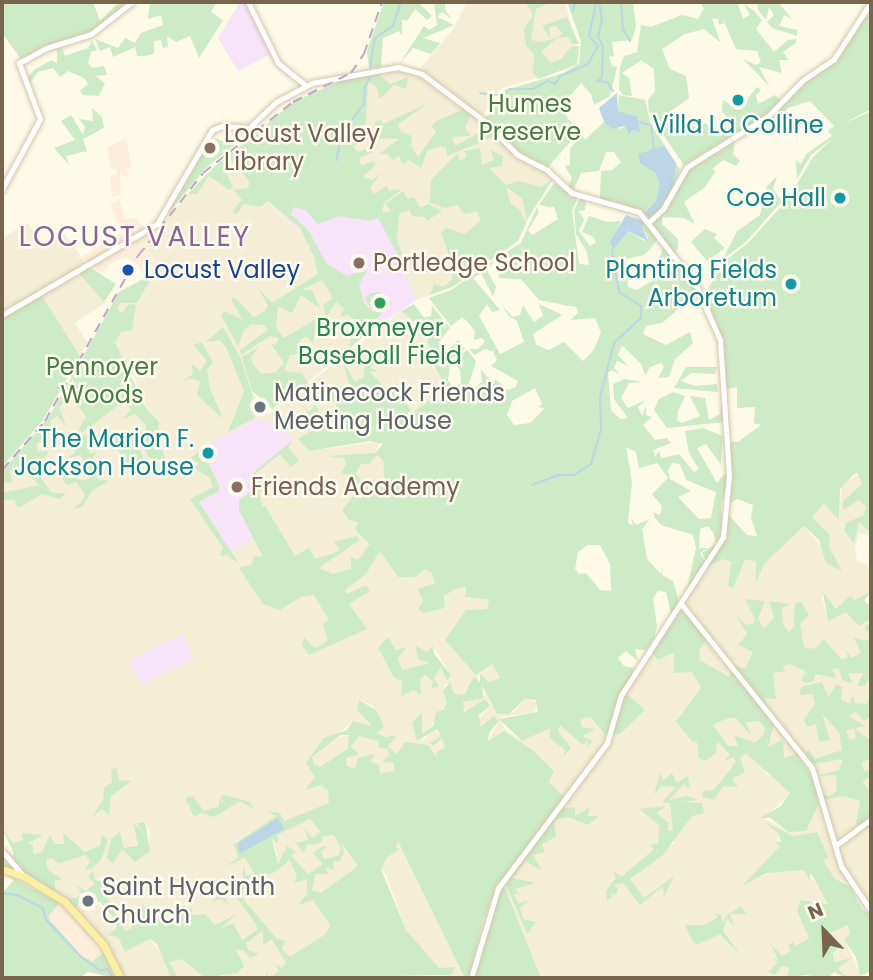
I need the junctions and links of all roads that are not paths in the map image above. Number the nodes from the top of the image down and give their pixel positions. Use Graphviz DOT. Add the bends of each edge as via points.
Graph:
graph roads {
  1 [pos="132,2"];
  2 [pos="248,2"];
  3 [pos="871,2"];
  4 [pos="866,13"];
  5 [pos="306,83"];
  6 [pos="2,189"];
  7 [pos="649,222"];
  8 [pos="2,315"];
  9 [pos="682,605"];
  10 [pos="871,819"];
  11 [pos="835,846"];
  12 [pos="2,853"];
  13 [pos="2,870"];
  14 [pos="13,874"];
  15 [pos="25,879"];
  16 [pos="871,911"];
  17 [pos="84,924"];
  18 [pos="99,939"];
  19 [pos="103,950"];
  20 [pos="118,978"];
  21 [pos="471,978"];
  1 -- 6 [label="main road" via="91,34 19,62 39,112 37,126 24,142"];
  2 -- 5 [label="main road" via="278,63"];
  3 -- 4 [label="main road"];
  4 -- 7 [label="main road" via="834,59 798,84 772,114 685,169 663,209"];
  5 -- 7 [label="main road" via="378,69 415,70 484,120 516,154 547,170 572,193 618,203"];
  5 -- 8 [label="main road" via="278,100 249,128 222,126 209,132 192,169 170,196 164,215"];
  7 -- 9 [label="main road" via="699,290 717,327 719,378 727,409 724,534"];
  9 -- 11 [label="main road" via="812,768"];
  9 -- 21 [label="main road" via="620,696 607,743 498,888"];
  10 -- 11 [label="main road"];
  11 -- 16 [label="main road" via="845,872"];
  12 -- 14 [label="main road"];
  12 -- 15 [label="main road"];
  13 -- 14 [label="main road"];
  14 -- 15 [label="main road"];
  15 -- 17 [label="main road"];
  15 -- 17 [label="main road" via="41,886"];
  17 -- 18 [label="main road"];
  17 -- 19 [label="main road"];
  18 -- 19 [label="main road"];
  18 -- 20 [label="main road"];
  19 -- 20 [label="main road"];
}
